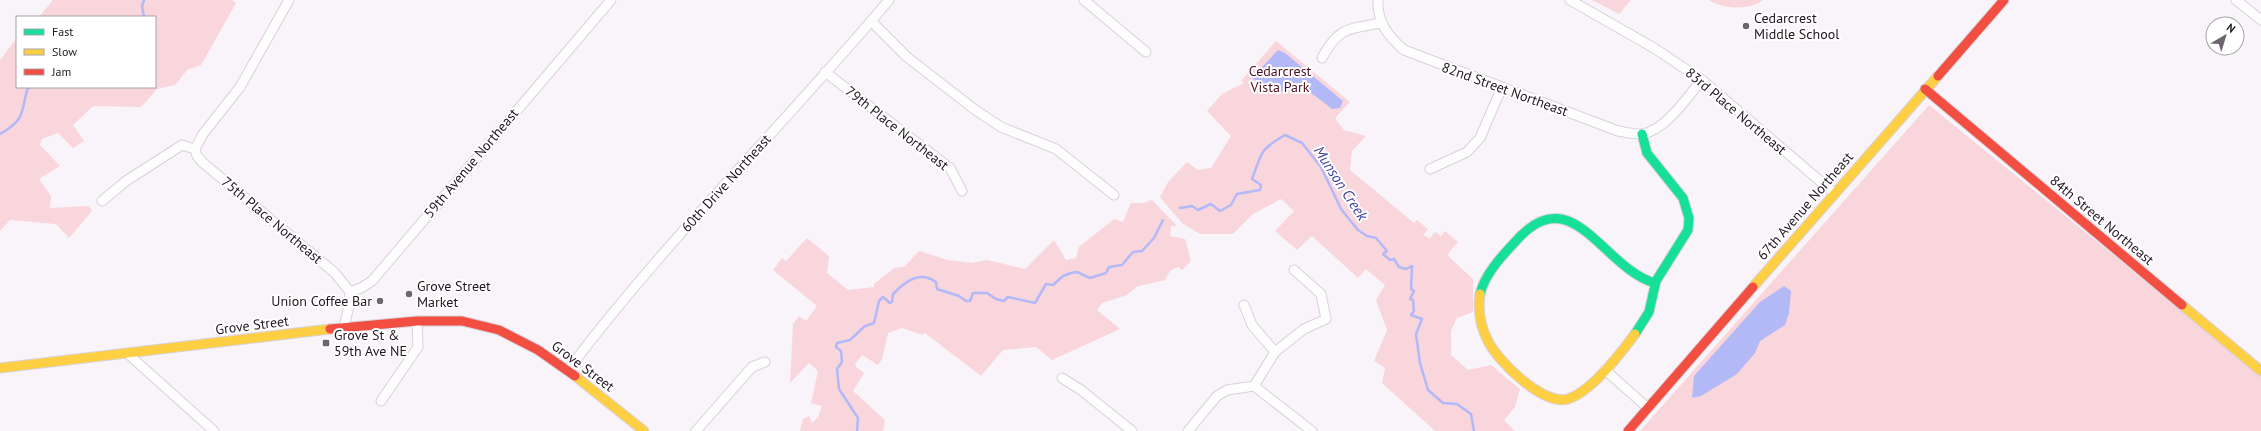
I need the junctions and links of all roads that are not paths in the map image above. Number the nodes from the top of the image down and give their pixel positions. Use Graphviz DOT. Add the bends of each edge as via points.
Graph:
graph roads {
  1 [pos="289,0"];
  2 [pos="611,0"];
  3 [pos="889,0"];
  4 [pos="1084,0"];
  5 [pos="1378,0"];
  6 [pos="1570,0"];
  7 [pos="2004,0"];
  8 [pos="2236,0"];
  9 [pos="2261,20"];
  10 [pos="871,21"];
  11 [pos="1381,23"];
  12 [pos="1146,52"];
  13 [pos="1322,58"];
  14 [pos="825,72"];
  15 [pos="1702,80"];
  16 [pos="1502,87"];
  17 [pos="1925,89"];
  18 [pos="1642,134"];
  19 [pos="195,149"];
  20 [pos="1430,169"];
  21 [pos="962,191"];
  22 [pos="1834,193"];
  23 [pos="1114,195"];
  24 [pos="102,201"];
  25 [pos="1294,270"];
  26 [pos="1655,283"];
  27 [pos="350,292"];
  28 [pos="1244,305"];
  29 [pos="417,321"];
  30 [pos="344,327"];
  31 [pos="1275,352"];
  32 [pos="128,354"];
  33 [pos="765,362"];
  34 [pos="0,368"];
  35 [pos="568,370"];
  36 [pos="1605,370"];
  37 [pos="2261,371"];
  38 [pos="1062,378"];
  39 [pos="1254,386"];
  40 [pos="381,401"];
  41 [pos="1648,408"];
  42 [pos="214,431"];
  43 [pos="644,431"];
  44 [pos="696,431"];
  45 [pos="1132,431"];
  46 [pos="1188,431"];
  47 [pos="1312,431"];
  48 [pos="1628,431"];
  1 -- 19 [label="street" via="240,87 203,134"];
  2 -- 27 [label="street, 59th Avenue Northeast" via="372,281"];
  3 -- 10 [label="street, 60th Drive Northeast"];
  4 -- 12 [label="street"];
  5 -- 11 [label="street"];
  6 -- 15 [label="street, 83rd Place Northeast" via="1654,48"];
  7 -- 17 [label="street, 67th Avenue Northeast"];
  8 -- 9 [label="street"];
  10 -- 14 [label="street, 60th Drive Northeast"];
  10 -- 23 [label="street" via="907,57 974,109 1001,127 1056,149"];
  11 -- 13 [label="street" via="1347,29 1331,41"];
  11 -- 16 [label="street, 82nd Street Northeast" via="1391,39 1404,50"];
  14 -- 21 [label="street, 79th Place Northeast" via="950,168"];
  14 -- 35 [label="street, 60th Drive Northeast" via="692,221"];
  15 -- 18 [label="street" via="1656,129"];
  15 -- 22 [label="street, 83rd Place Northeast"];
  16 -- 18 [label="street, 82nd Street Northeast" via="1618,131"];
  16 -- 20 [label="street" via="1480,138 1467,152"];
  17 -- 22 [label="street, 67th Avenue Northeast"];
  17 -- 37 [label="street, 84th Street Northeast"];
  18 -- 26 [label="street" via="1646,153 1682,197 1690,212 1688,230 1683,241"];
  19 -- 24 [label="street" via="182,145 126,181"];
  19 -- 27 [label="street, 75th Place Northeast" via="202,162 336,273"];
  22 -- 41 [label="street, 67th Avenue Northeast"];
  25 -- 31 [label="street" via="1321,294 1326,320 1304,329"];
  26 -- 36 [label="street" via="1647,316"];
  26 -- 36 [label="street" via="1634,274 1576,224 1558,217 1541,219 1528,229 1486,277 1481,286 1478,306 1487,340 1498,357 1541,394 1559,400 1569,399 1586,390"];
  27 -- 30 [label="street"];
  28 -- 31 [label="street" via="1252,325"];
  29 -- 30 [label="street, Grove Street"];
  29 -- 35 [label="street, Grove Street" via="462,321 499,330 538,350"];
  29 -- 40 [label="street" via="418,347"];
  30 -- 32 [label="street, Grove Street"];
  31 -- 39 [label="street"];
  32 -- 34 [label="street, Grove Street"];
  32 -- 42 [label="street"];
  33 -- 44 [label="street" via="752,367"];
  35 -- 43 [label="street, Grove Street"];
  36 -- 41 [label="street"];
  38 -- 45 [label="street"];
  39 -- 46 [label="street" via="1227,390 1217,396"];
  39 -- 47 [label="street"];
  41 -- 48 [label="street, 67th Avenue Northeast"];
}
